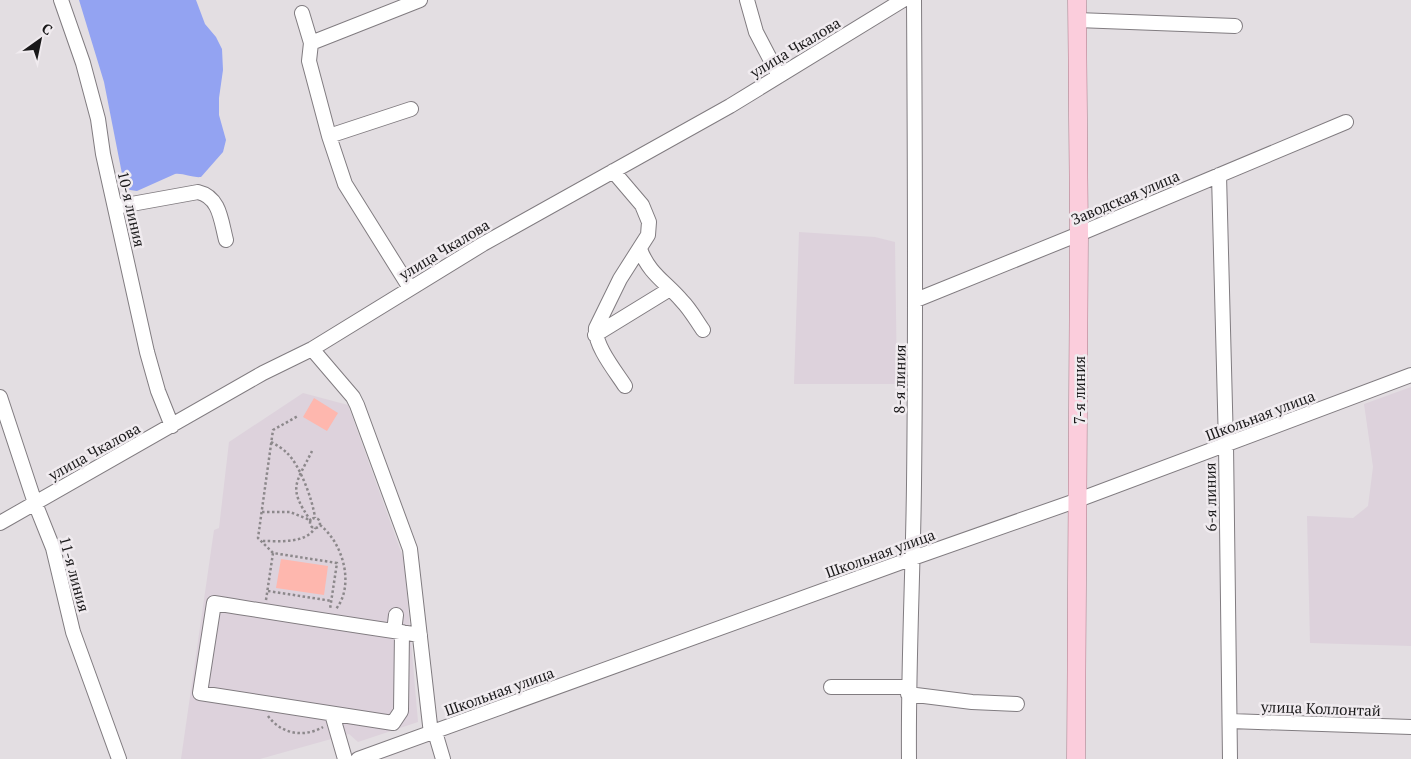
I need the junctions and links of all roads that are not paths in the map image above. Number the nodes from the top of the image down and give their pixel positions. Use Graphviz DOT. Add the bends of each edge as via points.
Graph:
graph roads {
  1 [pos="62,0"];
  2 [pos="420,0"];
  3 [pos="747,0"];
  4 [pos="903,0"];
  5 [pos="914,0"];
  6 [pos="1077,0"];
  7 [pos="302,13"];
  8 [pos="1077,20"];
  9 [pos="1235,26"];
  10 [pos="312,43"];
  11 [pos="779,76"];
  12 [pos="411,109"];
  13 [pos="1346,122"];
  14 [pos="329,136"];
  15 [pos="613,171"];
  16 [pos="1219,175"];
  17 [pos="116,207"];
  18 [pos="1079,234"];
  19 [pos="226,240"];
  20 [pos="640,249"];
  21 [pos="410,288"];
  22 [pos="670,289"];
  23 [pos="916,300"];
  24 [pos="703,330"];
  25 [pos="595,334"];
  26 [pos="312,349"];
  27 [pos="1411,375"];
  28 [pos="625,386"];
  29 [pos="0,397"];
  30 [pos="172,426"];
  31 [pos="1226,445"];
  32 [pos="1078,500"];
  33 [pos="35,503"];
  34 [pos="0,523"];
  35 [pos="913,558"];
  36 [pos="396,615"];
  37 [pos="398,632"];
  38 [pos="420,635"];
  39 [pos="831,687"];
  40 [pos="908,691"];
  41 [pos="1017,704"];
  42 [pos="332,716"];
  43 [pos="1230,721"];
  44 [pos="1411,727"];
  45 [pos="433,733"];
  46 [pos="119,759"];
  47 [pos="345,759"];
  48 [pos="358,759"];
  49 [pos="443,759"];
  50 [pos="908,759"];
  51 [pos="1076,759"];
  52 [pos="1230,759"];
  1 -- 17 [label="street, 10-я линия" via="86,72"];
  2 -- 10 [label="street"];
  3 -- 11 [label="street" via="756,32"];
  4 -- 11 [label="street, улица Чкалова"];
  5 -- 23 [label="street, 8-я линия"];
  6 -- 8 [label="main road, 7-я линия"];
  7 -- 10 [label="street"];
  8 -- 9 [label="street"];
  8 -- 18 [label="main road, 7-я линия"];
  10 -- 14 [label="street" via="309,61"];
  11 -- 15 [label="street, улица Чкалова"];
  12 -- 14 [label="street"];
  13 -- 16 [label="street, Заводская улица"];
  14 -- 21 [label="street" via="345,184"];
  15 -- 20 [label="street" via="642,205 649,222 648,235"];
  15 -- 21 [label="street, улица Чкалова"];
  16 -- 18 [label="street, Заводская улица"];
  16 -- 31 [label="street, 6-я линия"];
  17 -- 19 [label="street" via="198,192 208,194 216,204"];
  17 -- 30 [label="street, 10-я линия" via="147,352"];
  18 -- 23 [label="street, Заводская улица"];
  18 -- 32 [label="main road, 7-я линия"];
  20 -- 22 [label="street" via="644,261"];
  20 -- 25 [label="street" via="620,280"];
  21 -- 26 [label="street, улица Чкалова"];
  22 -- 24 [label="street"];
  22 -- 25 [label="street"];
  23 -- 35 [label="street, 8-я линия"];
  25 -- 28 [label="street"];
  26 -- 30 [label="street, улица Чкалова" via="263,373"];
  26 -- 38 [label="street" via="358,405 410,549"];
  27 -- 31 [label="street, Школьная улица"];
  29 -- 33 [label="street, 11-я линия"];
  30 -- 33 [label="street, улица Чкалова"];
  31 -- 32 [label="street, Школьная улица"];
  31 -- 43 [label="street, 6-я линия"];
  32 -- 35 [label="street, Школьная улица"];
  32 -- 51 [label="main road, 7-я линия"];
  33 -- 34 [label="street, улица Чкалова"];
  33 -- 46 [label="street, 11-я линия" via="53,548 73,632"];
  35 -- 40 [label="street, 8-я линия"];
  35 -- 45 [label="street, Школьная улица"];
  36 -- 37 [label="street"];
  37 -- 38 [label="street"];
  37 -- 42 [label="street" via="401,711 393,723"];
  37 -- 42 [label="street" via="214,603 200,693"];
  38 -- 45 [label="street"];
  39 -- 40 [label="street"];
  40 -- 41 [label="street" via="972,702"];
  40 -- 50 [label="street, 8-я линия"];
  42 -- 47 [label="street"];
  43 -- 44 [label="street, улица Коллонтай"];
  43 -- 52 [label="street, 6-я линия"];
  45 -- 48 [label="street, Школьная улица"];
  45 -- 49 [label="street"];
}
